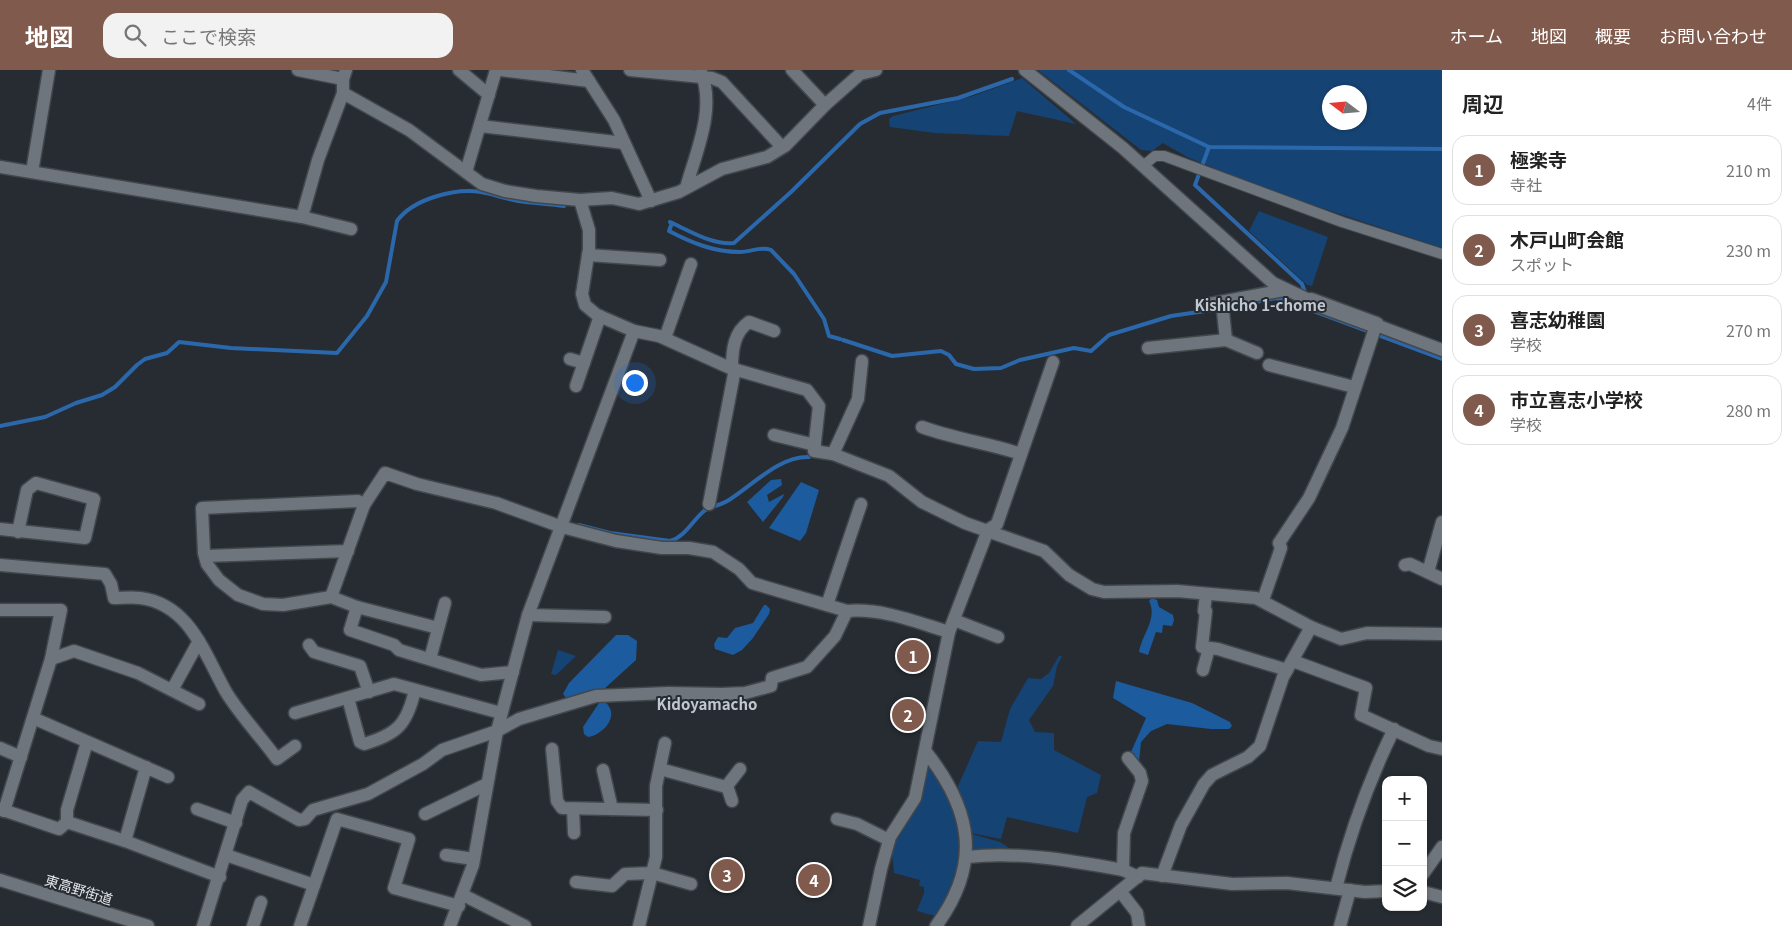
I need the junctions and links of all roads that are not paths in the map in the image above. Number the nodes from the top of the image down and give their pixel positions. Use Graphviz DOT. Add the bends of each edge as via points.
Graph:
graph roads {
  1 [pos="49,70"];
  2 [pos="298,70"];
  3 [pos="459,70"];
  4 [pos="496,70"];
  5 [pos="501,70"];
  6 [pos="630,70"];
  7 [pos="792,70"];
  8 [pos="1025,70"];
  9 [pos="871,71"];
  10 [pos="344,74"];
  11 [pos="702,74"];
  12 [pos="585,75"];
  13 [pos="343,93"];
  14 [pos="489,95"];
  15 [pos="825,105"];
  16 [pos="480,126"];
  17 [pos="624,143"];
  18 [pos="782,148"];
  19 [pos="0,166"];
  20 [pos="1143,166"];
  21 [pos="32,172"];
  22 [pos="466,172"];
  23 [pos="686,188"];
  24 [pos="580,200"];
  25 [pos="650,201"];
  26 [pos="302,217"];
  27 [pos="351,229"];
  28 [pos="1442,254"];
  29 [pos="588,256"];
  30 [pos="660,260"];
  31 [pos="692,264"];
  32 [pos="1284,290"];
  33 [pos="1311,301"];
  34 [pos="1222,302"];
  35 [pos="1204,305"];
  36 [pos="600,316"];
  37 [pos="1376,325"];
  38 [pos="634,331"];
  39 [pos="774,331"];
  40 [pos="664,338"];
  41 [pos="1226,340"];
  42 [pos="1148,348"];
  43 [pos="1442,350"];
  44 [pos="1257,353"];
  45 [pos="570,359"];
  46 [pos="862,361"];
  47 [pos="1053,362"];
  48 [pos="584,363"];
  49 [pos="1269,365"];
  50 [pos="734,368"];
  51 [pos="576,386"];
  52 [pos="1354,387"];
  53 [pos="922,427"];
  54 [pos="774,435"];
  55 [pos="815,445"];
  56 [pos="833,454"];
  57 [pos="1021,454"];
  58 [pos="708,504"];
  59 [pos="861,504"];
  60 [pos="364,505"];
  61 [pos="1442,522"];
  62 [pos="562,527"];
  63 [pos="0,528"];
  64 [pos="988,530"];
  65 [pos="18,532"];
  66 [pos="348,551"];
  67 [pos="204,556"];
  68 [pos="0,564"];
  69 [pos="1405,565"];
  70 [pos="1428,572"];
  71 [pos="1442,579"];
  72 [pos="1206,595"];
  73 [pos="331,597"];
  74 [pos="1263,600"];
  75 [pos="445,603"];
  76 [pos="827,605"];
  77 [pos="357,607"];
  78 [pos="0,610"];
  79 [pos="847,611"];
  80 [pos="528,616"];
  81 [pos="605,617"];
  82 [pos="951,626"];
  83 [pos="1311,627"];
  84 [pos="438,628"];
  85 [pos="1442,634"];
  86 [pos="998,637"];
  87 [pos="199,642"];
  88 [pos="309,645"];
  89 [pos="1209,648"];
  90 [pos="51,659"];
  91 [pos="430,659"];
  92 [pos="1290,666"];
  93 [pos="1203,670"];
  94 [pos="513,672"];
  95 [pos="172,690"];
  96 [pos="415,690"];
  97 [pos="369,692"];
  98 [pos="348,698"];
  99 [pos="199,704"];
  100 [pos="295,713"];
  101 [pos="501,713"];
  102 [pos="33,718"];
  103 [pos="1394,729"];
  104 [pos="496,731"];
  105 [pos="87,742"];
  106 [pos="666,743"];
  107 [pos="295,746"];
  108 [pos="0,748"];
  109 [pos="552,749"];
  110 [pos="1442,749"];
  111 [pos="926,752"];
  112 [pos="21,757"];
  113 [pos="1128,758"];
  114 [pos="146,767"];
  115 [pos="660,768"];
  116 [pos="740,768"];
  117 [pos="603,770"];
  118 [pos="168,777"];
  119 [pos="487,784"];
  120 [pos="726,787"];
  121 [pos="732,801"];
  122 [pos="573,809"];
  123 [pos="612,809"];
  124 [pos="2,810"];
  125 [pos="197,810"];
  126 [pos="657,810"];
  127 [pos="425,814"];
  128 [pos="837,819"];
  129 [pos="68,822"];
  130 [pos="236,823"];
  131 [pos="574,834"];
  132 [pos="889,840"];
  133 [pos="125,841"];
  134 [pos="1442,848"];
  135 [pos="446,854"];
  136 [pos="226,855"];
  137 [pos="967,858"];
  138 [pos="474,860"];
  139 [pos="1427,869"];
  140 [pos="1123,870"];
  141 [pos="652,873"];
  142 [pos="1162,876"];
  143 [pos="220,877"];
  144 [pos="1138,877"];
  145 [pos="0,880"];
  146 [pos="576,882"];
  147 [pos="692,884"];
  148 [pos="314,885"];
  149 [pos="1336,888"];
  150 [pos="1350,890"];
  151 [pos="1120,891"];
  152 [pos="1382,891"];
  153 [pos="1427,893"];
  154 [pos="1442,897"];
  155 [pos="461,900"];
  156 [pos="261,902"];
  157 [pos="112,921"];
  158 [pos="148,926"];
  159 [pos="203,926"];
  160 [pos="253,926"];
  161 [pos="300,926"];
  162 [pos="450,926"];
  163 [pos="525,926"];
  164 [pos="639,926"];
  165 [pos="869,926"];
  166 [pos="936,926"];
  167 [pos="1077,926"];
  168 [pos="1139,926"];
  169 [pos="1340,926"];
  1 -- 21 [label="street"];
  2 -- 10 [label="street"];
  3 -- 14 [label="street"];
  4 -- 14 [label="street"];
  5 -- 12 [label="street"];
  6 -- 11 [label="street"];
  7 -- 15 [label="street"];
  8 -- 20 [label="street"];
  9 -- 15 [label="street" via="860,74"];
  10 -- 13 [label="street"];
  11 -- 18 [label="street" via="722,82"];
  11 -- 23 [label="street" via="707,86 704,124"];
  12 -- 17 [label="street" via="614,120"];
  13 -- 22 [label="street" via="409,130"];
  13 -- 26 [label="street" via="318,160"];
  14 -- 16 [label="street"];
  15 -- 18 [label="street"];
  16 -- 17 [label="street"];
  16 -- 22 [label="street"];
  17 -- 25 [label="street"];
  18 -- 23 [label="street" via="767,157 722,169"];
  19 -- 21 [label="street"];
  20 -- 28 [label="street" via="1155,156 1164,156 1342,222"];
  20 -- 32 [label="street"];
  21 -- 26 [label="street"];
  22 -- 24 [label="street" via="482,184 504,191"];
  23 -- 25 [label="street"];
  24 -- 25 [label="street" via="612,198 639,204"];
  24 -- 29 [label="street" via="589,230"];
  26 -- 27 [label="street"];
  29 -- 30 [label="street"];
  29 -- 36 [label="street" via="582,294 585,305"];
  31 -- 40 [label="street"];
  32 -- 33 [label="street"];
  32 -- 34 [label="street"];
  33 -- 37 [label="street"];
  34 -- 35 [label="street"];
  34 -- 41 [label="street"];
  36 -- 38 [label="street"];
  36 -- 48 [label="street"];
  37 -- 43 [label="street"];
  37 -- 52 [label="street"];
  38 -- 40 [label="street"];
  38 -- 62 [label="street"];
  39 -- 50 [label="street" via="748,322 739,328 732,351"];
  40 -- 50 [label="street"];
  41 -- 42 [label="street"];
  41 -- 44 [label="street"];
  45 -- 48 [label="street"];
  46 -- 56 [label="street" via="864,400"];
  47 -- 57 [label="street"];
  48 -- 51 [label="street"];
  49 -- 52 [label="street"];
  50 -- 55 [label="street" via="807,390 819,406"];
  50 -- 58 [label="street"];
  52 -- 74 [label="street" via="1342,428 1309,498 1279,543 1281,548"];
  53 -- 57 [label="street" via="949,437 968,438"];
  54 -- 55 [label="street"];
  55 -- 56 [label="street" via="814,451"];
  56 -- 64 [label="street" via="889,476 922,502 965,523"];
  57 -- 64 [label="street" via="997,524"];
  59 -- 76 [label="street"];
  60 -- 62 [label="street" via="385,473 417,484 496,502"];
  60 -- 66 [label="street"];
  60 -- 67 [label="street" via="358,501 202,508"];
  61 -- 70 [label="street"];
  62 -- 76 [label="street" via="662,548 713,552 752,582"];
  62 -- 80 [label="street"];
  63 -- 65 [label="street"];
  64 -- 72 [label="street" via="1044,551 1068,575 1092,589"];
  64 -- 82 [label="street"];
  65 -- 65 [label="street" via="85,538 94,499 36,483 27,490"];
  66 -- 67 [label="street"];
  66 -- 73 [label="street"];
  67 -- 73 [label="street" via="219,580 238,595 263,604 283,605"];
  68 -- 87 [label="street" via="105,574 114,598 141,598 170,608 186,621"];
  69 -- 70 [label="street"];
  70 -- 71 [label="street"];
  72 -- 74 [label="street"];
  72 -- 89 [label="street" via="1202,646"];
  73 -- 77 [label="street"];
  74 -- 83 [label="street"];
  75 -- 84 [label="street"];
  76 -- 79 [label="street"];
  77 -- 84 [label="street"];
  77 -- 91 [label="street" via="350,630"];
  78 -- 90 [label="street" via="61,610"];
  79 -- 82 [label="street" via="860,610"];
  79 -- 104 [label="street" via="835,636 807,667 772,678 771,686 745,693 596,696 519,719"];
  80 -- 81 [label="street"];
  80 -- 94 [label="street"];
  82 -- 86 [label="street"];
  82 -- 111 [label="street"];
  83 -- 85 [label="street" via="1341,639 1367,633"];
  83 -- 92 [label="street"];
  84 -- 91 [label="street"];
  87 -- 95 [label="street"];
  87 -- 107 [label="street" via="227,692 276,759"];
  88 -- 97 [label="street" via="314,652 360,666"];
  89 -- 92 [label="street"];
  89 -- 93 [label="street"];
  90 -- 95 [label="street" via="74,651 138,673"];
  90 -- 102 [label="street"];
  91 -- 94 [label="street" via="481,675"];
  92 -- 103 [label="street" via="1366,688 1360,715"];
  92 -- 142 [label="street" via="1283,677 1260,746 1248,757 1212,775 1204,784 1181,825"];
  94 -- 101 [label="street"];
  95 -- 99 [label="street"];
  96 -- 97 [label="street" via="394,684"];
  96 -- 98 [label="street" via="409,715 400,726 384,738 364,744 360,742"];
  96 -- 101 [label="street"];
  97 -- 98 [label="street"];
  98 -- 100 [label="street"];
  101 -- 104 [label="street"];
  102 -- 105 [label="street"];
  102 -- 112 [label="street"];
  103 -- 110 [label="street"];
  103 -- 149 [label="street" via="1360,807"];
  104 -- 119 [label="street"];
  104 -- 130 [label="street" via="442,750 368,794 313,810 305,819 299,820 249,792 242,800"];
  105 -- 114 [label="street"];
  105 -- 129 [label="street" via="67,810"];
  106 -- 115 [label="street"];
  108 -- 112 [label="street"];
  109 -- 122 [label="street" via="557,801 562,808"];
  111 -- 132 [label="street" via="915,798"];
  111 -- 137 [label="street" via="952,787 966,835"];
  112 -- 124 [label="street"];
  113 -- 140 [label="street" via="1142,781 1124,833"];
  114 -- 118 [label="street"];
  114 -- 133 [label="street"];
  115 -- 120 [label="street"];
  115 -- 126 [label="street" via="656,786"];
  116 -- 120 [label="street"];
  117 -- 123 [label="street"];
  119 -- 127 [label="street"];
  119 -- 138 [label="street"];
  120 -- 121 [label="street"];
  122 -- 123 [label="street"];
  122 -- 131 [label="street"];
  123 -- 126 [label="street"];
  124 -- 129 [label="street" via="58,829"];
  125 -- 130 [label="street"];
  126 -- 141 [label="street" via="656,857"];
  128 -- 132 [label="street" via="857,824"];
  129 -- 133 [label="street"];
  130 -- 136 [label="street"];
  132 -- 165 [label="street"];
  133 -- 143 [label="street"];
  134 -- 139 [label="street"];
  135 -- 138 [label="street"];
  136 -- 143 [label="street"];
  136 -- 148 [label="street"];
  137 -- 140 [label="street" via="1025,856"];
  137 -- 166 [label="street" via="949,909"];
  138 -- 155 [label="street"];
  140 -- 144 [label="street"];
  141 -- 146 [label="street" via="625,874 612,886"];
  141 -- 147 [label="street"];
  141 -- 164 [label="street"];
  142 -- 144 [label="street" via="1142,874"];
  142 -- 149 [label="street" via="1232,884 1287,883"];
  143 -- 159 [label="street"];
  144 -- 151 [label="street"];
  145 -- 157 [label="street, 東高野街道"];
  148 -- 155 [label="street" via="337,819 409,839 394,888"];
  148 -- 161 [label="street"];
  149 -- 150 [label="street"];
  150 -- 152 [label="street"];
  150 -- 169 [label="street"];
  151 -- 167 [label="street"];
  151 -- 168 [label="street" via="1136,913"];
  153 -- 154 [label="street"];
  155 -- 162 [label="street"];
  155 -- 163 [label="street"];
  156 -- 160 [label="street"];
  157 -- 158 [label="street, 東高野街道"];
}
